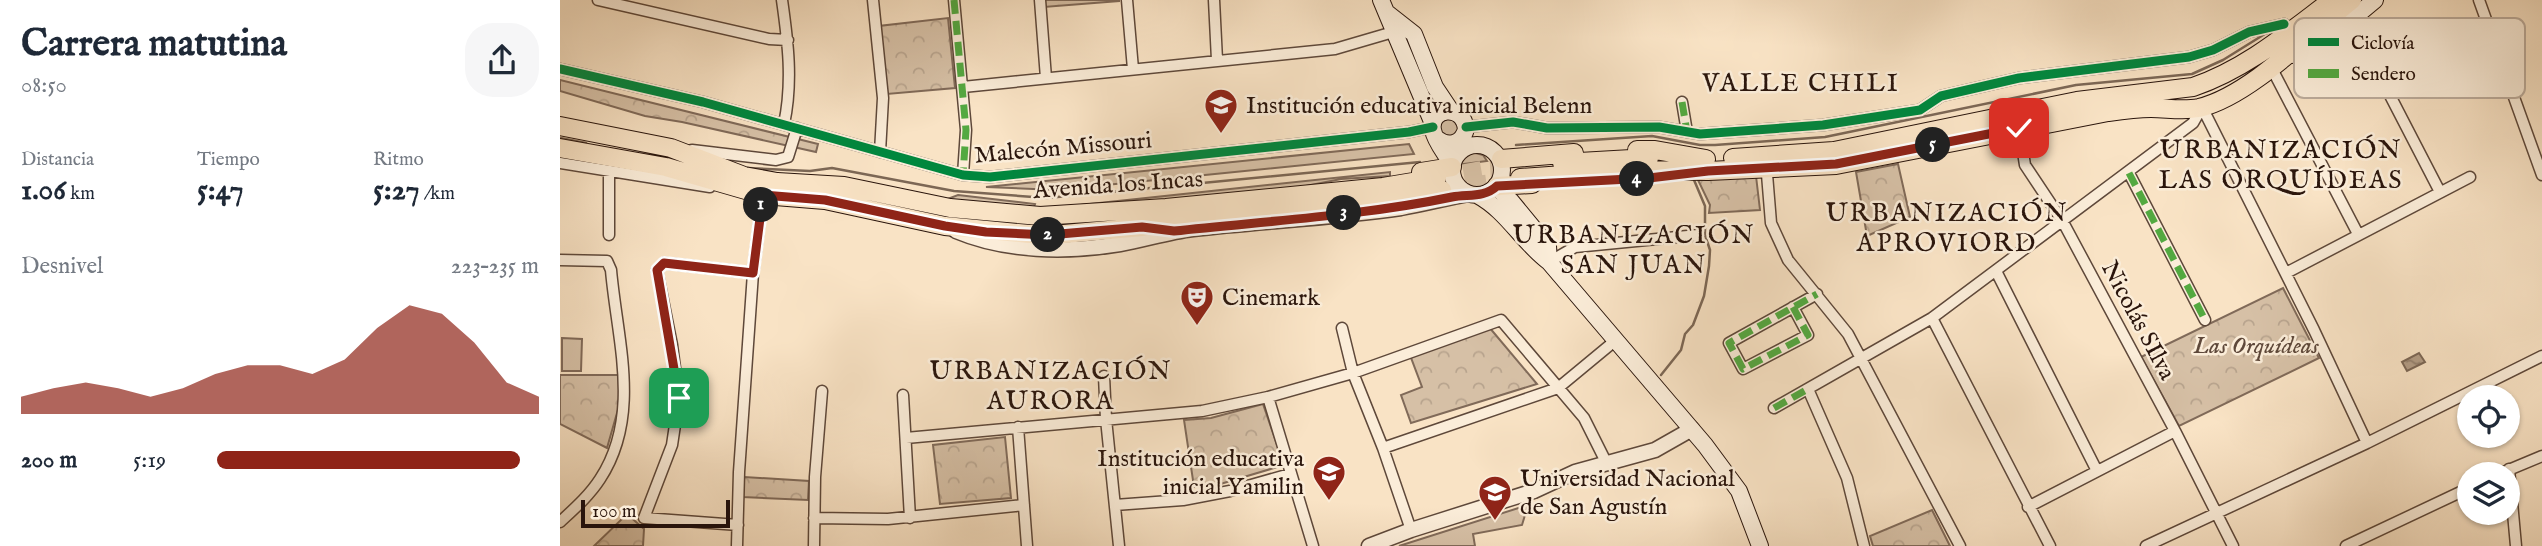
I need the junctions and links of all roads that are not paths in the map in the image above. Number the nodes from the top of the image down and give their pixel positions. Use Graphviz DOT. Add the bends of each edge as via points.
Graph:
graph roads {
  1 [pos="598,0"];
  2 [pos="782,0"];
  3 [pos="873,0"];
  4 [pos="954,0"];
  5 [pos="1040,0"];
  6 [pos="1127,0"];
  7 [pos="1214,0"];
  8 [pos="2314,0"];
  9 [pos="2332,0"];
  10 [pos="2352,0"];
  11 [pos="2375,0"];
  12 [pos="2479,0"];
  13 [pos="1383,6"];
  14 [pos="2307,18"];
  15 [pos="2330,18"];
  16 [pos="2353,18"];
  17 [pos="2485,18"];
  18 [pos="2284,24"];
  19 [pos="2294,27"];
  20 [pos="1400,30"];
  21 [pos="788,40"];
  22 [pos="2294,48"];
  23 [pos="2294,55"];
  24 [pos="1217,60"];
  25 [pos="2243,64"];
  26 [pos="2271,67"];
  27 [pos="560,69"];
  28 [pos="1133,69"];
  29 [pos="1046,78"];
  30 [pos="2212,81"];
  31 [pos="962,88"];
  32 [pos="2391,98"];
  33 [pos="2514,98"];
  34 [pos="2221,100"];
  35 [pos="2139,101"];
  36 [pos="1682,102"];
  37 [pos="2202,107"];
  38 [pos="1451,111"];
  39 [pos="560,120"];
  40 [pos="2018,120"];
  41 [pos="784,124"];
  42 [pos="560,126"];
  43 [pos="1465,126"];
  44 [pos="797,128"];
  45 [pos="1434,131"];
  46 [pos="1687,132"];
  47 [pos="1477,144"];
  48 [pos="560,148"];
  49 [pos="671,148"];
  50 [pos="880,152"];
  51 [pos="1501,159"];
  52 [pos="1766,162"];
  53 [pos="560,163"];
  54 [pos="1707,165"];
  55 [pos="1452,166"];
  56 [pos="609,172"];
  57 [pos="2129,173"];
  58 [pos="963,175"];
  59 [pos="2542,175"];
  60 [pos="2470,177"];
  61 [pos="1517,183"];
  62 [pos="1497,186"];
  63 [pos="2440,192"];
  64 [pos="763,195"];
  65 [pos="1473,195"];
  66 [pos="1279,197"];
  67 [pos="2063,222"];
  68 [pos="945,226"];
  69 [pos="1142,227"];
  70 [pos="1174,231"];
  71 [pos="2358,234"];
  72 [pos="609,235"];
  73 [pos="1698,235"];
  74 [pos="560,260"];
  75 [pos="1549,262"];
  76 [pos="1996,271"];
  77 [pos="753,273"];
  78 [pos="2286,273"];
  79 [pos="1817,294"];
  80 [pos="1793,307"];
  81 [pos="1932,318"];
  82 [pos="2205,320"];
  83 [pos="1342,327"];
  84 [pos="1616,340"];
  85 [pos="2542,356"];
  86 [pos="1860,359"];
  87 [pos="1353,373"];
  88 [pos="1104,376"];
  89 [pos="1558,388"];
  90 [pos="1808,389"];
  91 [pos="822,391"];
  92 [pos="903,395"];
  93 [pos="1268,397"];
  94 [pos="1774,408"];
  95 [pos="1106,419"];
  96 [pos="1018,427"];
  97 [pos="1692,429"];
  98 [pos="2175,431"];
  99 [pos="906,438"];
  100 [pos="2367,443"];
  101 [pos="1383,449"];
  102 [pos="2542,456"];
  103 [pos="1606,463"];
  104 [pos="2520,465"];
  105 [pos="2097,471"];
  106 [pos="1290,474"];
  107 [pos="2457,494"];
  108 [pos="1024,505"];
  109 [pos="1115,505"];
  110 [pos="2028,507"];
  111 [pos="2214,513"];
  112 [pos="814,518"];
  113 [pos="910,518"];
  114 [pos="560,522"];
  115 [pos="738,525"];
  116 [pos="2513,525"];
  117 [pos="1411,530"];
  118 [pos="737,546"];
  119 [pos="814,546"];
  120 [pos="1027,546"];
  121 [pos="1119,546"];
  122 [pos="1312,546"];
  123 [pos="1369,546"];
  124 [pos="1760,546"];
  125 [pos="1864,546"];
  126 [pos="1960,546"];
  127 [pos="2050,546"];
  128 [pos="2146,546"];
  129 [pos="2232,546"];
  130 [pos="2346,546"];
  131 [pos="2516,546"];
  1 -- 21 [label="street"];
  2 -- 21 [label="street"];
  3 -- 50 [label="street" via="883,97"];
  4 -- 31 [label="street"];
  5 -- 29 [label="street"];
  6 -- 28 [label="street"];
  7 -- 24 [label="street"];
  8 -- 18 [label="main road"];
  9 -- 14 [label="main road"];
  10 -- 15 [label="main road"];
  11 -- 16 [label="main road"];
  12 -- 17 [label="street"];
  13 -- 20 [label="main road"];
  18 -- 25 [label="main road"];
  18 -- 46 [label="street" via="2249,32 2189,57 2019,78 1941,96 1924,108 1907,112 1726,134"];
  19 -- 25 [label="main road"];
  20 -- 24 [label="street" via="1335,49"];
  20 -- 38 [label="main road" via="1414,34 1435,86"];
  20 -- 45 [label="main road"];
  21 -- 41 [label="street" via="790,84"];
  22 -- 26 [label="main road"];
  23 -- 26 [label="main road"];
  24 -- 28 [label="street"];
  25 -- 30 [label="main road"];
  26 -- 34 [label="main road"];
  26 -- 71 [label="street"];
  27 -- 41 [label="street, Malecón Missouri"];
  28 -- 29 [label="street"];
  29 -- 31 [label="street"];
  30 -- 34 [label="main road" via="2210,90"];
  30 -- 35 [label="main road"];
  31 -- 58 [label="street" via="966,130"];
  32 -- 63 [label="street"];
  33 -- 59 [label="street"];
  34 -- 37 [label="main road"];
  35 -- 37 [label="main road" via="2185,110"];
  35 -- 40 [label="main road"];
  36 -- 46 [label="street"];
  37 -- 57 [label="street" via="2193,123"];
  37 -- 78 [label="street"];
  38 -- 43 [label="main road"];
  38 -- 45 [label="main road" via="1438,116"];
  39 -- 49 [label="street" via="640,135"];
  40 -- 52 [label="main road" via="1836,164"];
  40 -- 67 [label="street, Nicolás SIlva" via="2025,165"];
  41 -- 44 [label="street, Malecón Missouri"];
  42 -- 49 [label="main road, Avenida los Incas"];
  43 -- 45 [label="main road" via="1461,139 1451,144"];
  43 -- 46 [label="street" via="1513,122 1547,128 1632,126"];
  43 -- 47 [label="main road"];
  44 -- 49 [label="street" via="788,156 776,160"];
  44 -- 50 [label="street, Malecón Missouri"];
  45 -- 55 [label="main road"];
  45 -- 58 [label="street, Malecón Missouri" via="990,177"];
  47 -- 51 [label="main road" via="1491,148"];
  47 -- 55 [label="main road" via="1458,152"];
  48 -- 64 [label="main road, Avenida los Incas" via="666,167"];
  49 -- 66 [label="main road, Avenida los Incas" via="744,176 844,186 950,208 1009,214 1063,216"];
  50 -- 58 [label="street, Malecón Missouri"];
  51 -- 54 [label="main road" via="1643,149"];
  51 -- 62 [label="main road" via="1503,173"];
  52 -- 54 [label="main road"];
  52 -- 79 [label="street" via="1771,223 1788,260"];
  53 -- 56 [label="street, Avenida los Incas"];
  54 -- 61 [label="main road" via="1630,158"];
  55 -- 65 [label="main road" via="1458,186"];
  55 -- 66 [label="main road"];
  56 -- 64 [label="street, Avenida los Incas"];
  56 -- 72 [label="street"];
  57 -- 67 [label="street"];
  57 -- 82 [label="street"];
  60 -- 63 [label="street"];
  61 -- 62 [label="main road"];
  61 -- 75 [label="main road" via="1548,246"];
  62 -- 65 [label="main road"];
  63 -- 71 [label="street"];
  64 -- 68 [label="main road, Avenida los Incas" via="825,200"];
  64 -- 77 [label="street"];
  65 -- 70 [label="street, Avenida los Incas" via="1401,208"];
  65 -- 75 [label="main road" via="1495,206"];
  66 -- 69 [label="main road, Avenida los Incas" via="1439,184 1388,200"];
  67 -- 76 [label="street"];
  67 -- 98 [label="street, Nicolás SIlva"];
  68 -- 69 [label="main road, Avenida los Incas" via="1048,235"];
  68 -- 70 [label="street, Avenida los Incas" via="985,241 1040,249 1119,244"];
  69 -- 70 [label="main road"];
  71 -- 78 [label="street"];
  73 -- 75 [label="street" via="1575,247"];
  74 -- 114 [label="street" via="607,261 625,395 621,432 609,463 585,498"];
  75 -- 84 [label="main road"];
  76 -- 81 [label="street"];
  76 -- 105 [label="street"];
  77 -- 115 [label="street"];
  77 -- 115 [label="street" via="664,263 657,270 679,398 672,445 644,518"];
  78 -- 100 [label="street"];
  79 -- 80 [label="street"];
  79 -- 86 [label="street" via="1848,334"];
  80 -- 80 [label="street" via="1729,343 1743,369 1808,335"];
  81 -- 86 [label="street"];
  81 -- 110 [label="street"];
  83 -- 87 [label="street"];
  84 -- 89 [label="street"];
  84 -- 97 [label="main road"];
  85 -- 100 [label="street"];
  86 -- 90 [label="street"];
  86 -- 126 [label="street"];
  87 -- 89 [label="street" via="1501,320"];
  87 -- 93 [label="street"];
  87 -- 101 [label="street"];
  88 -- 95 [label="street"];
  89 -- 101 [label="street"];
  89 -- 103 [label="street" via="1584,418"];
  90 -- 94 [label="street"];
  90 -- 125 [label="street" via="1847,478"];
  91 -- 112 [label="street"];
  92 -- 99 [label="street"];
  93 -- 95 [label="street" via="1202,411"];
  93 -- 106 [label="street"];
  95 -- 96 [label="street"];
  95 -- 109 [label="street"];
  96 -- 99 [label="street"];
  96 -- 108 [label="street"];
  97 -- 103 [label="street" via="1655,450"];
  97 -- 124 [label="main road" via="1739,491"];
  98 -- 105 [label="street"];
  98 -- 111 [label="street, Nicolás SIlva"];
  99 -- 113 [label="street"];
  100 -- 111 [label="street"];
  101 -- 117 [label="street"];
  102 -- 104 [label="street"];
  103 -- 117 [label="street"];
  105 -- 110 [label="street"];
  106 -- 109 [label="street" via="1230,492"];
  106 -- 122 [label="street"];
  107 -- 130 [label="street"];
  108 -- 113 [label="street"];
  108 -- 120 [label="street"];
  109 -- 121 [label="street"];
  110 -- 127 [label="street"];
  111 -- 128 [label="street"];
  111 -- 129 [label="street, Nicolás SIlva"];
  112 -- 113 [label="street"];
  112 -- 119 [label="street"];
  115 -- 118 [label="street"];
  116 -- 131 [label="street"];
  117 -- 123 [label="street"];
}
